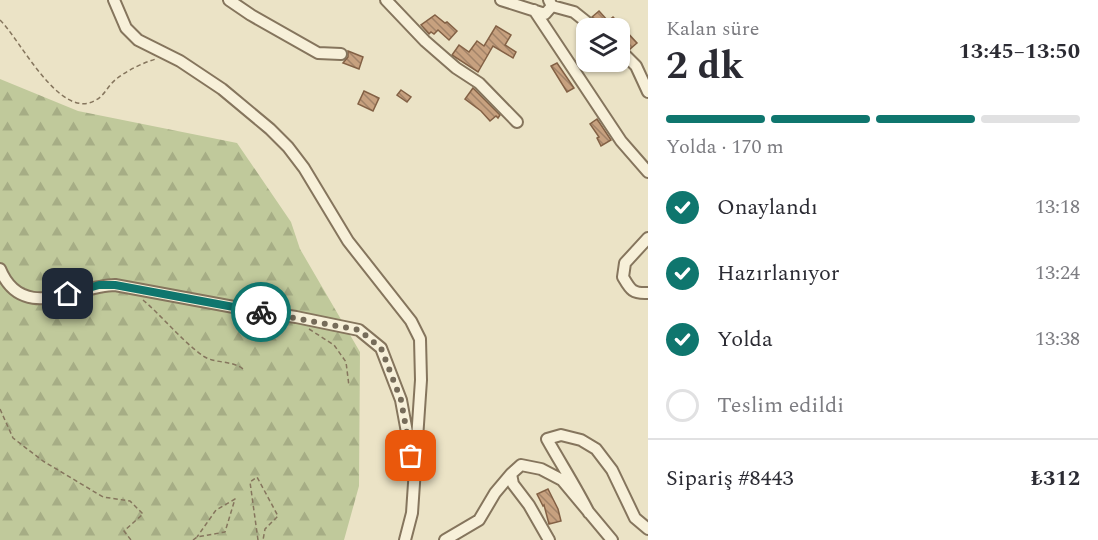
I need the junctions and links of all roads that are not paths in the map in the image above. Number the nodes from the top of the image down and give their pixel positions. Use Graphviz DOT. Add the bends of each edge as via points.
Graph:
graph roads {
  1 [pos="114,0"];
  2 [pos="229,0"];
  3 [pos="386,0"];
  4 [pos="501,0"];
  5 [pos="550,3"];
  6 [pos="534,10"];
  7 [pos="582,18"];
  8 [pos="341,54"];
  9 [pos="630,60"];
  10 [pos="648,92"];
  11 [pos="518,122"];
  12 [pos="648,172"];
  13 [pos="648,238"];
  14 [pos="0,270"];
  15 [pos="648,293"];
  16 [pos="511,474"];
  17 [pos="414,475"];
  18 [pos="589,513"];
  19 [pos="648,529"];
  20 [pos="405,540"];
  21 [pos="445,540"];
  22 [pos="549,540"];
  23 [pos="612,540"];
  1 -- 17 [label="street" via="126,28 138,40 180,61 222,89 288,147 348,241 411,321 421,349"];
  2 -- 8 [label="street" via="312,50"];
  3 -- 11 [label="street" via="425,41 479,83"];
  4 -- 6 [label="street"];
  5 -- 6 [label="street" via="545,14"];
  5 -- 7 [label="street"];
  6 -- 12 [label="street" via="621,141"];
  9 -- 10 [label="street"];
  13 -- 15 [label="street" via="625,263 623,277 630,289 638,294"];
  14 -- 17 [label="street" via="6,285 20,295 50,300 99,285 115,285 359,330 381,348 401,400"];
  16 -- 18 [label="street" via="521,465 542,469 562,480"];
  16 -- 21 [label="street" via="479,520"];
  16 -- 22 [label="street" via="513,484"];
  17 -- 20 [label="street" via="412,513"];
  18 -- 19 [label="street" via="547,439 561,435 596,449 612,470 634,518"];
  18 -- 23 [label="street"];
}
